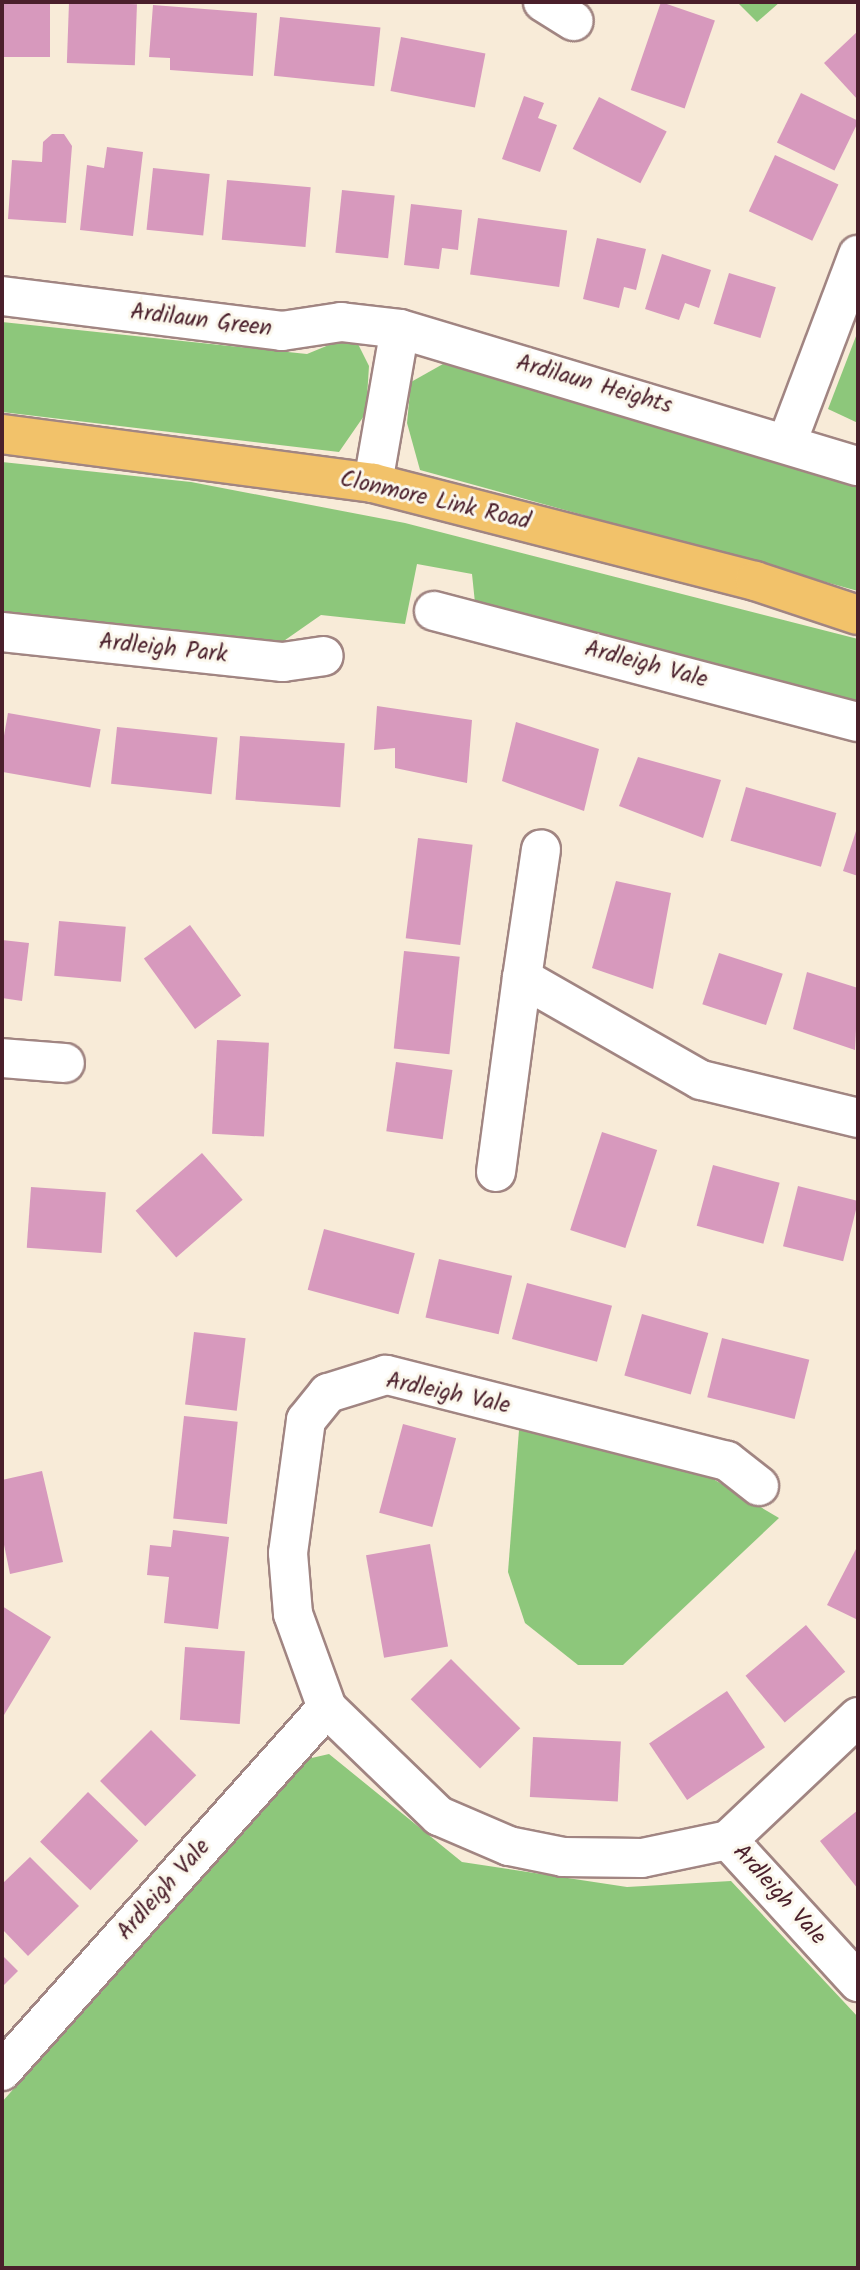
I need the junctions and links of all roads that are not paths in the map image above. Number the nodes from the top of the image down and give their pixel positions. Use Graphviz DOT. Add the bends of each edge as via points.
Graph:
graph roads {
  1 [pos="858,255"];
  2 [pos="2,296"];
  3 [pos="400,329"];
  4 [pos="2,434"];
  5 [pos="788,440"];
  6 [pos="858,466"];
  7 [pos="373,483"];
  8 [pos="434,611"];
  9 [pos="858,615"];
  10 [pos="2,632"];
  11 [pos="324,656"];
  12 [pos="858,722"];
  13 [pos="541,849"];
  14 [pos="522,978"];
  15 [pos="2,1058"];
  16 [pos="65,1063"];
  17 [pos="858,1118"];
  18 [pos="496,1172"];
  19 [pos="760,1486"];
  20 [pos="327,1708"];
  21 [pos="858,1717"];
  22 [pos="728,1840"];
  23 [pos="858,1982"];
  24 [pos="2,2071"];
  1 -- 5 [label="street"];
  2 -- 3 [label="street, Ardilaun Green" via="282,331 341,322"];
  3 -- 5 [label="street, Ardilaun Heights"];
  3 -- 7 [label="street"];
  4 -- 7 [label="main road, Clonmore Link Road"];
  5 -- 6 [label="street, Ardilaun Heights"];
  7 -- 9 [label="main road, Clonmore Link Road" via="755,581"];
  8 -- 12 [label="street, Ardleigh Vale"];
  10 -- 11 [label="street, Ardleigh Park" via="283,662"];
  13 -- 14 [label="street"];
  14 -- 17 [label="street" via="701,1080"];
  14 -- 18 [label="street"];
  15 -- 16 [label="street"];
  19 -- 20 [label="street, Ardleigh Vale" via="727,1461 386,1376 328,1393 306,1420 288,1553 293,1614"];
  20 -- 22 [label="street, Ardleigh Vale" via="439,1816 509,1846 563,1857 642,1858"];
  20 -- 24 [label="street, Ardleigh Vale"];
  21 -- 22 [label="street, Ardleigh Vale"];
  22 -- 23 [label="street, Ardleigh Vale"];
}
